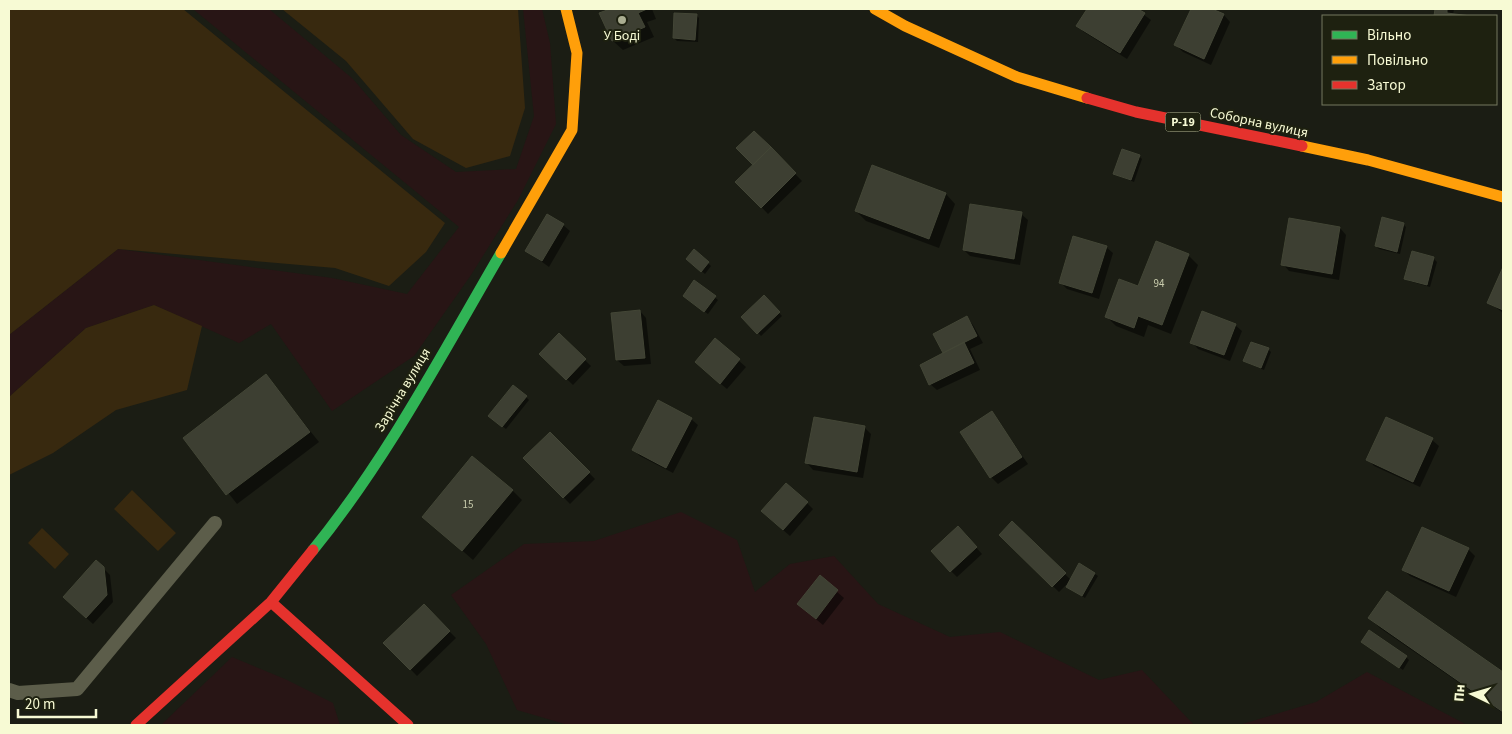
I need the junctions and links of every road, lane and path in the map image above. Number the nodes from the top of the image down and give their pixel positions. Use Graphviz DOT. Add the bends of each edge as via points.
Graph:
graph roads {
  1 [pos="566,9"];
  2 [pos="875,9"];
  3 [pos="1503,197"];
  4 [pos="215,523"];
  5 [pos="271,602"];
  6 [pos="9,690"];
  7 [pos="136,725"];
  8 [pos="408,725"];
  1 -- 5 [label="street, Зарічна вулиця" via="577,53 572,130 418,396 349,504"];
  2 -- 3 [label="street, Соборна вулиця / Р-19" via="1017,77 1118,107 1368,160"];
  4 -- 6 [label="lane" via="76,689 18,693"];
  5 -- 7 [label="street, Зарічна вулиця"];
  5 -- 8 [label="street"];
}
